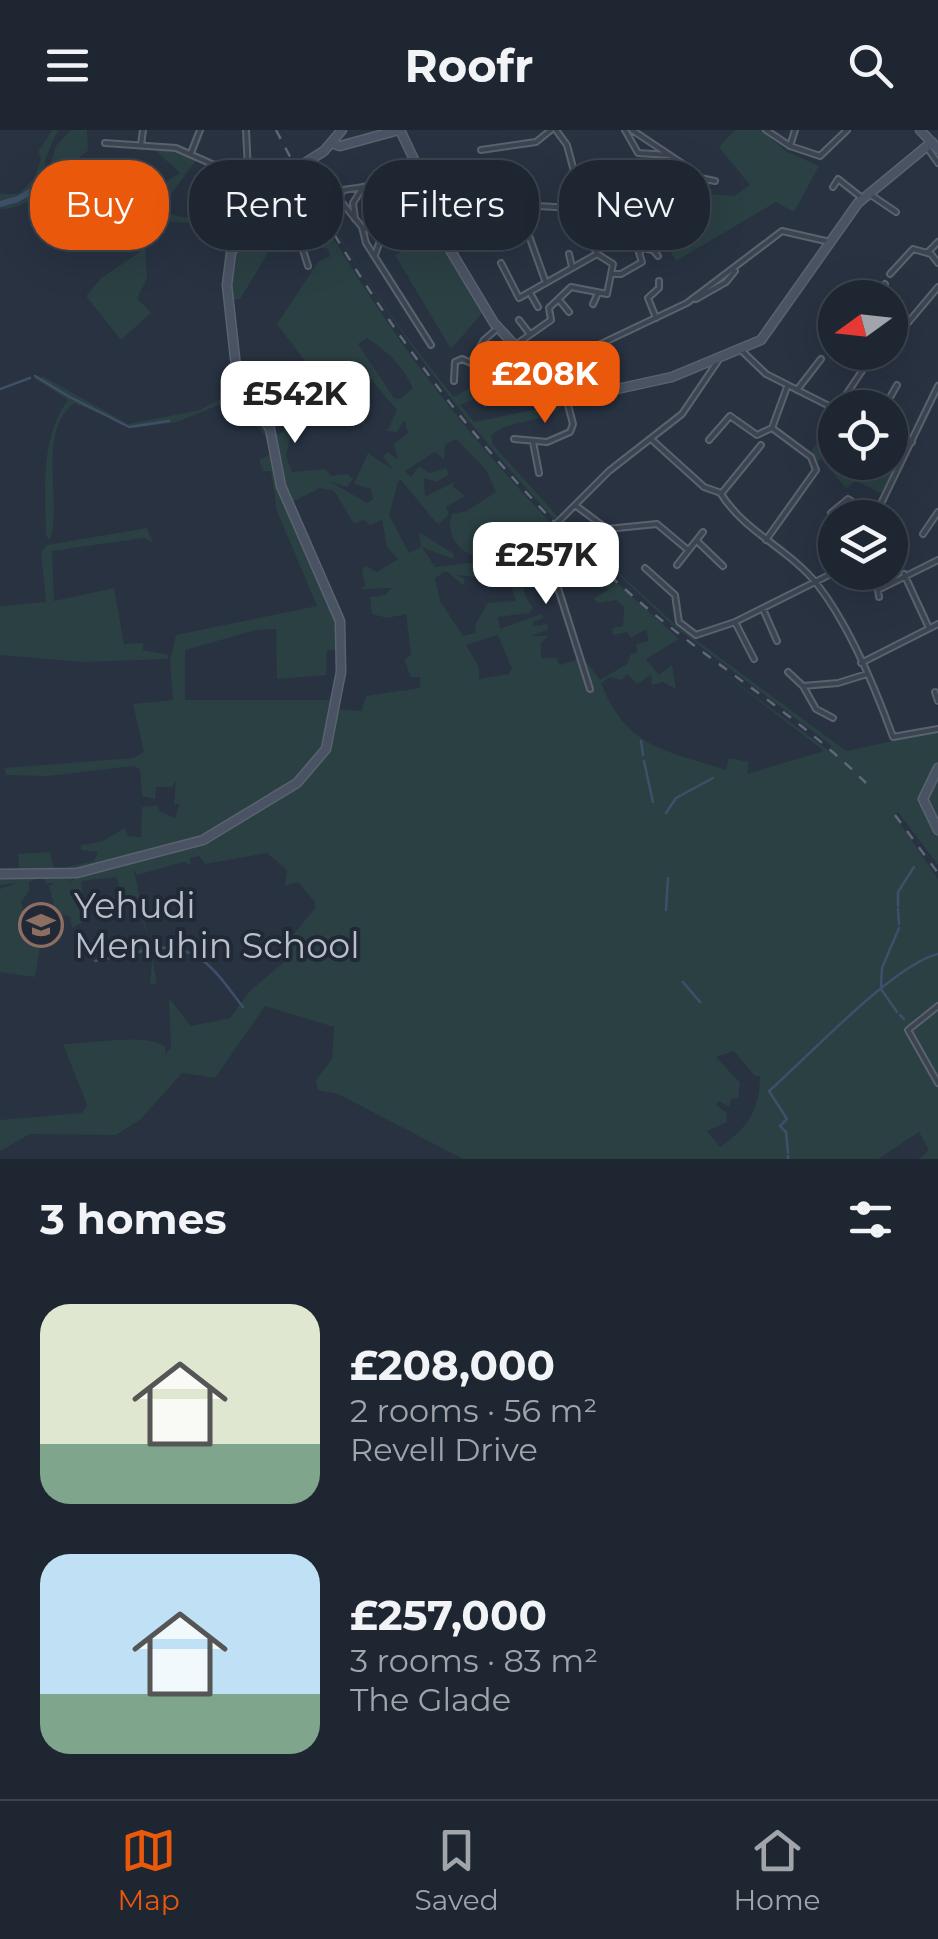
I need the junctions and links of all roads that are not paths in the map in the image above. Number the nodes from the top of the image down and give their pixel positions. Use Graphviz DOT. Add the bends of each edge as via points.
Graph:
graph roads {
  1 [pos="144,130"];
  2 [pos="200,130"];
  3 [pos="246,130"];
  4 [pos="342,130"];
  5 [pos="400,130"];
  6 [pos="553,130"];
  7 [pos="624,130"];
  8 [pos="632,130"];
  9 [pos="766,130"];
  10 [pos="795,130"];
  11 [pos="847,130"];
  12 [pos="920,130"];
  13 [pos="328,132"];
  14 [pos="105,143"];
  15 [pos="332,143"];
  16 [pos="141,145"];
  17 [pos="790,146"];
  18 [pos="932,146"];
  19 [pos="481,150"];
  20 [pos="190,154"];
  21 [pos="669,156"];
  22 [pos="203,160"];
  23 [pos="247,160"];
  24 [pos="307,160"];
  25 [pos="413,160"];
  26 [pos="571,160"];
  27 [pos="676,160"];
  28 [pos="938,163"];
  29 [pos="710,181"];
  30 [pos="716,182"];
  31 [pos="363,187"];
  32 [pos="833,187"];
  33 [pos="363,188"];
  34 [pos="865,196"];
  35 [pos="896,212"];
  36 [pos="354,218"];
  37 [pos="362,227"];
  38 [pos="830,242"];
  39 [pos="938,242"];
  40 [pos="232,250"];
  41 [pos="303,250"];
  42 [pos="377,250"];
  43 [pos="451,250"];
  44 [pos="534,250"];
  45 [pos="594,250"];
  46 [pos="927,252"];
  47 [pos="569,254"];
  48 [pos="596,254"];
  49 [pos="375,255"];
  50 [pos="658,256"];
  51 [pos="642,262"];
  52 [pos="501,263"];
  53 [pos="938,264"];
  54 [pos="308,266"];
  55 [pos="572,268"];
  56 [pos="648,272"];
  57 [pos="612,274"];
  58 [pos="890,274"];
  59 [pos="659,280"];
  60 [pos="546,283"];
  61 [pos="938,287"];
  62 [pos="530,293"];
  63 [pos="598,293"];
  64 [pos="560,302"];
  65 [pos="593,304"];
  66 [pos="538,307"];
  67 [pos="569,312"];
  68 [pos="656,318"];
  69 [pos="519,320"];
  70 [pos="908,323"];
  71 [pos="498,328"];
  72 [pos="529,334"];
  73 [pos="431,345"];
  74 [pos="514,346"];
  75 [pos="742,350"];
  76 [pos="720,358"];
  77 [pos="818,363"];
  78 [pos="701,366"];
  79 [pos="710,374"];
  80 [pos="545,378"];
  81 [pos="454,382"];
  82 [pos="788,385"];
  83 [pos="896,385"];
  84 [pos="938,386"];
  85 [pos="573,388"];
  86 [pos="797,390"];
  87 [pos="893,390"];
  88 [pos="588,392"];
  89 [pos="818,400"];
  90 [pos="930,401"];
  91 [pos="486,402"];
  92 [pos="938,407"];
  93 [pos="772,428"];
  94 [pos="650,439"];
  95 [pos="514,440"];
  96 [pos="709,440"];
  97 [pos="908,440"];
  98 [pos="533,442"];
  99 [pos="912,442"];
  100 [pos="761,445"];
  101 [pos="538,473"];
  102 [pos="721,494"];
  103 [pos="883,500"];
  104 [pos="575,505"];
  105 [pos="938,512"];
  106 [pos="702,532"];
  107 [pos="923,534"];
  108 [pos="766,540"];
  109 [pos="697,541"];
  110 [pos="688,550"];
  111 [pos="938,560"];
  112 [pos="677,565"];
  113 [pos="723,566"];
  114 [pos="645,568"];
  115 [pos="908,572"];
  116 [pos="908,582"];
  117 [pos="816,583"];
  118 [pos="878,590"];
  119 [pos="879,597"];
  120 [pos="763,608"];
  121 [pos="735,622"];
  122 [pos="938,624"];
  123 [pos="930,628"];
  124 [pos="777,641"];
  125 [pos="754,660"];
  126 [pos="860,663"];
  127 [pos="788,672"];
  128 [pos="866,674"];
  129 [pos="803,686"];
  130 [pos="590,689"];
  131 [pos="935,692"];
  132 [pos="938,701"];
  133 [pos="833,718"];
  134 [pos="938,729"];
  135 [pos="938,768"];
  136 [pos="938,830"];
  137 [pos="0,874"];
  138 [pos="938,1006"];
  139 [pos="938,1083"];
  1 -- 16 [label="street"];
  2 -- 20 [label="street"];
  3 -- 23 [label="street"];
  4 -- 15 [label="street"];
  5 -- 15 [label="street"];
  5 -- 25 [label="street"];
  6 -- 19 [label="street" via="536,142"];
  6 -- 26 [label="street"];
  7 -- 21 [label="street" via="638,153"];
  8 -- 21 [label="street"];
  9 -- 17 [label="street"];
  10 -- 17 [label="street"];
  11 -- 17 [label="street" via="825,155"];
  12 -- 18 [label="street"];
  13 -- 15 [label="street"];
  14 -- 16 [label="street"];
  15 -- 24 [label="street"];
  16 -- 20 [label="street"];
  18 -- 28 [label="street"];
  18 -- 34 [label="street"];
  20 -- 22 [label="street"];
  21 -- 27 [label="street"];
  29 -- 30 [label="street"];
  31 -- 36 [label="street" via="339,196"];
  32 -- 34 [label="street" via="837,177"];
  33 -- 36 [label="street" via="354,199"];
  34 -- 35 [label="street"];
  34 -- 38 [label="street"];
  36 -- 37 [label="street"];
  37 -- 49 [label="street"];
  38 -- 68 [label="street" via="782,231 735,271"];
  38 -- 75 [label="street" via="773,326"];
  39 -- 46 [label="street"];
  40 -- 137 [label="street" via="226,285 235,370 270,429 282,486 341,626 339,687 326,748 297,783 203,840 78,873"];
  41 -- 54 [label="street"];
  42 -- 49 [label="street"];
  43 -- 71 [label="street"];
  44 -- 60 [label="street"];
  45 -- 48 [label="street"];
  46 -- 53 [label="street"];
  46 -- 58 [label="street" via="913,249"];
  47 -- 55 [label="street"];
  48 -- 55 [label="street"];
  48 -- 57 [label="street" via="609,260"];
  49 -- 73 [label="street"];
  50 -- 51 [label="street" via="643,248"];
  51 -- 56 [label="street"];
  51 -- 57 [label="street"];
  52 -- 62 [label="street" via="520,298"];
  55 -- 60 [label="street"];
  57 -- 63 [label="street" via="607,294"];
  59 -- 68 [label="street" via="648,298"];
  60 -- 62 [label="street"];
  61 -- 70 [label="street"];
  62 -- 66 [label="street"];
  63 -- 64 [label="street" via="575,285"];
  63 -- 65 [label="street"];
  64 -- 67 [label="street"];
  64 -- 72 [label="street" via="549,308 551,320"];
  68 -- 85 [label="street" via="584,353"];
  69 -- 72 [label="street"];
  71 -- 74 [label="street"];
  71 -- 81 [label="street" via="470,363 455,362"];
  72 -- 74 [label="street"];
  74 -- 80 [label="street"];
  75 -- 76 [label="street"];
  75 -- 82 [label="street"];
  76 -- 78 [label="street"];
  76 -- 79 [label="street"];
  77 -- 86 [label="street"];
  78 -- 79 [label="street"];
  78 -- 88 [label="street" via="610,393"];
  79 -- 94 [label="street" via="687,408"];
  80 -- 85 [label="street"];
  80 -- 91 [label="street"];
  82 -- 86 [label="street"];
  82 -- 93 [label="street"];
  83 -- 87 [label="street"];
  84 -- 90 [label="street"];
  85 -- 88 [label="street"];
  86 -- 89 [label="street"];
  88 -- 98 [label="street" via="568,405 572,430"];
  90 -- 92 [label="street"];
  90 -- 99 [label="street"];
  93 -- 96 [label="street" via="757,435 730,416"];
  93 -- 108 [label="street" via="810,457 816,470"];
  94 -- 102 [label="street"];
  94 -- 104 [label="street"];
  95 -- 98 [label="street"];
  97 -- 99 [label="street"];
  98 -- 101 [label="street"];
  99 -- 103 [label="street"];
  100 -- 102 [label="street"];
  102 -- 108 [label="street"];
  104 -- 110 [label="street" via="607,529 657,524"];
  104 -- 130 [label="street, bridge" via="544,544"];
  105 -- 107 [label="street"];
  106 -- 109 [label="street"];
  108 -- 117 [label="street"];
  109 -- 110 [label="street"];
  109 -- 113 [label="street"];
  110 -- 112 [label="street"];
  111 -- 115 [label="street"];
  114 -- 121 [label="street" via="676,594 679,622 694,634"];
  116 -- 123 [label="street"];
  117 -- 120 [label="street"];
  117 -- 126 [label="street"];
  118 -- 119 [label="street"];
  120 -- 121 [label="street"];
  120 -- 124 [label="street"];
  121 -- 125 [label="street"];
  122 -- 123 [label="street"];
  123 -- 126 [label="street"];
  126 -- 128 [label="street"];
  127 -- 129 [label="street"];
  128 -- 129 [label="street"];
  128 -- 134 [label="street" via="892,738"];
  129 -- 133 [label="street" via="816,710"];
  131 -- 132 [label="street"];
  135 -- 136 [label="street" via="923,799"];
  138 -- 139 [label="street" via="911,1023 908,1034"];
}
